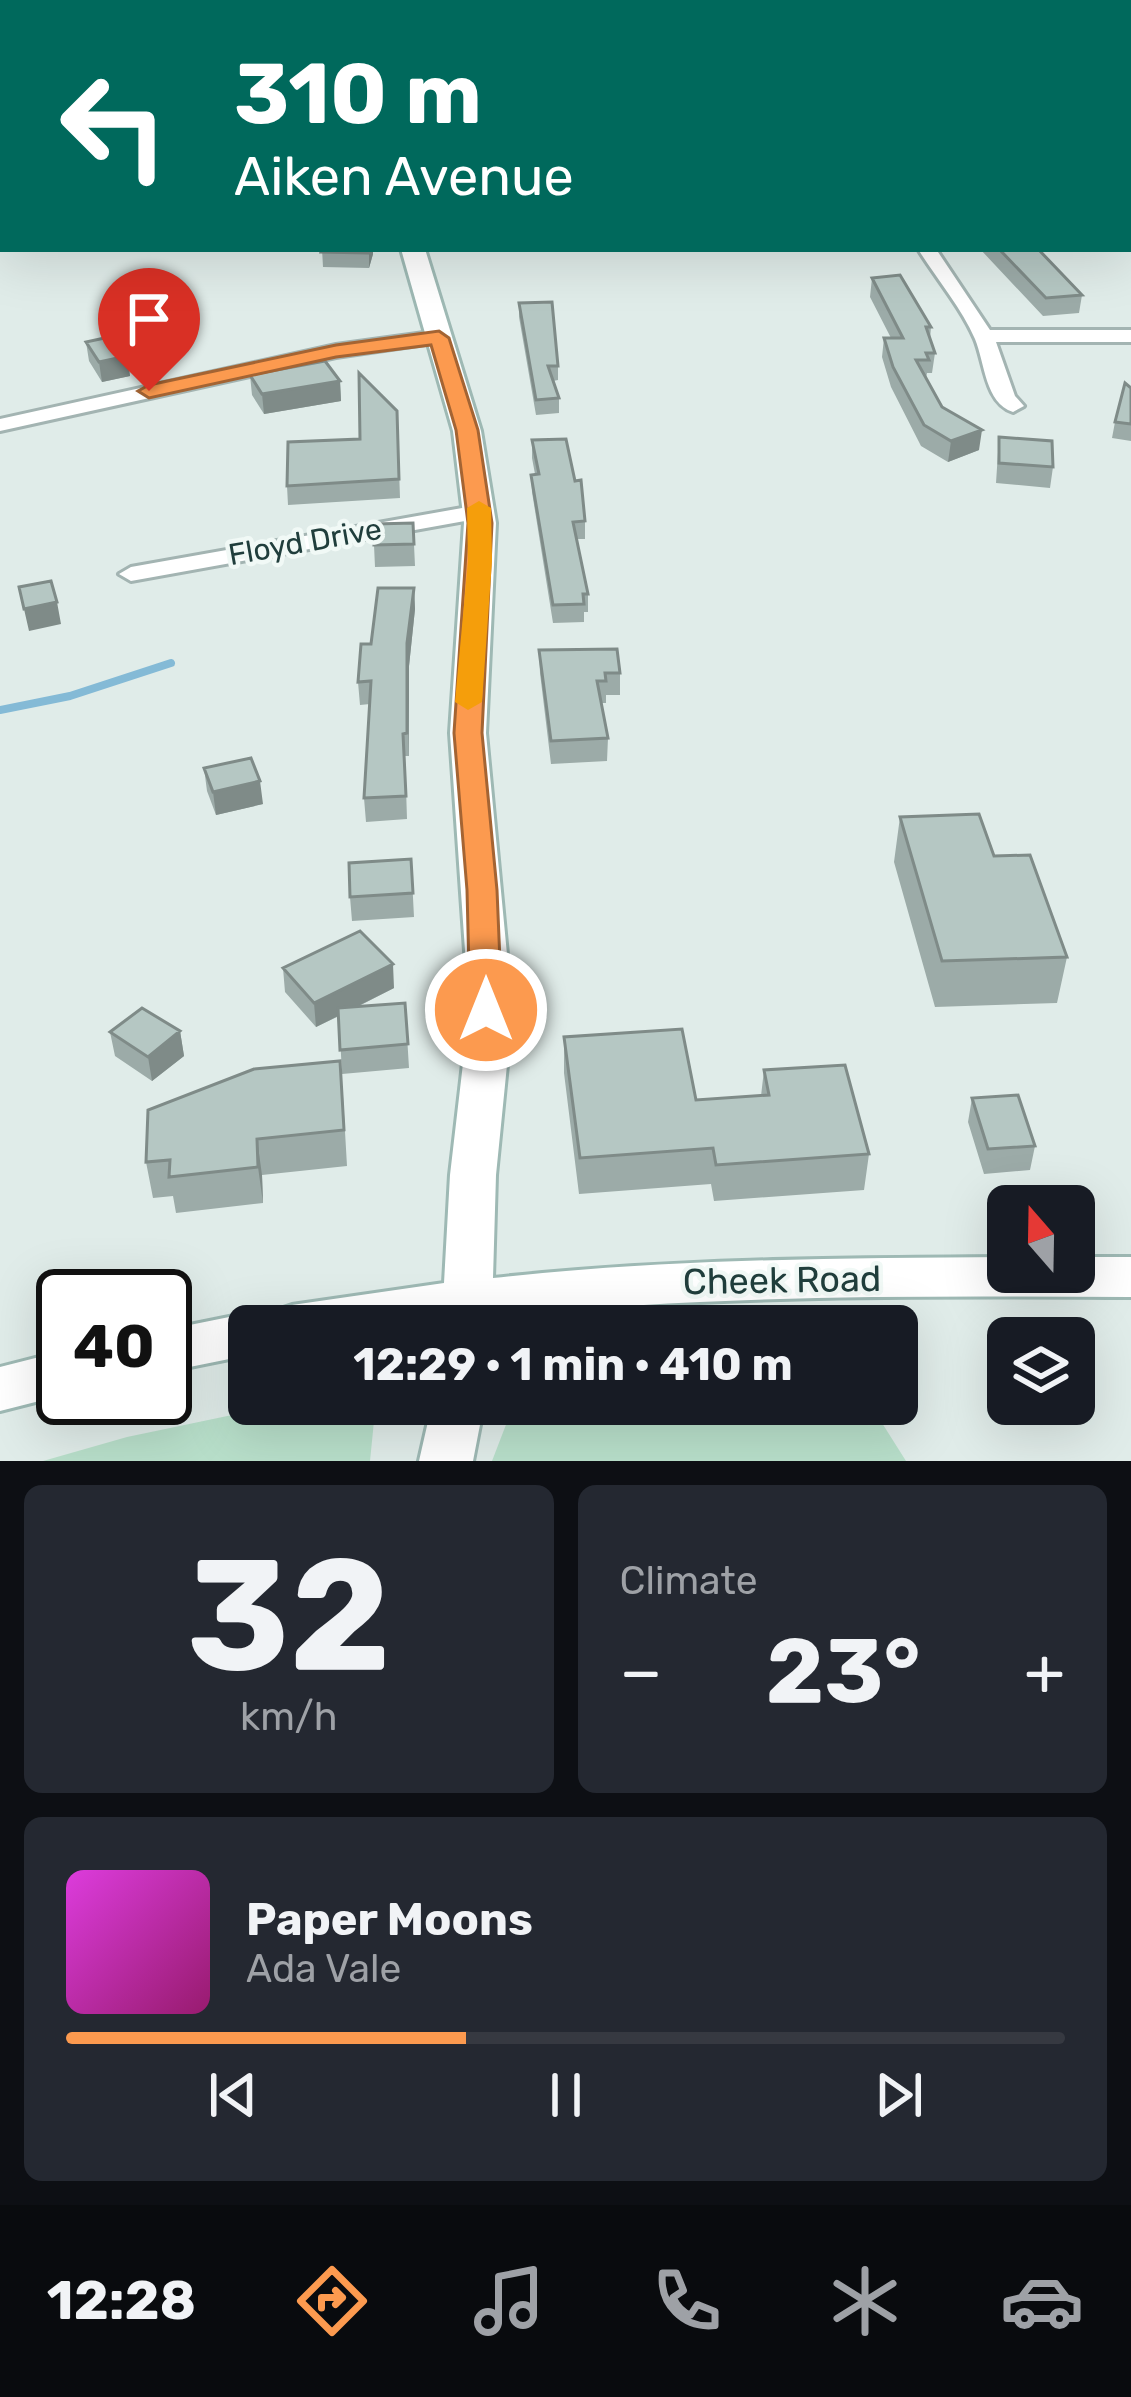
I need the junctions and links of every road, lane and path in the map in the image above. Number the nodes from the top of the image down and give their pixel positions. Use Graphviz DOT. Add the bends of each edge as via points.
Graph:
graph roads {
  1 [pos="414,252"];
  2 [pos="929,252"];
  3 [pos="984,336"];
  4 [pos="1131,336"];
  5 [pos="439,338"];
  6 [pos="1013,406"];
  7 [pos="0,424"];
  8 [pos="479,512"];
  9 [pos="131,574"];
  10 [pos="1131,1277"];
  11 [pos="468,1305"];
  12 [pos="523,1305"];
  13 [pos="228,1338"];
  14 [pos="192,1346"];
  15 [pos="36,1380"];
  16 [pos="0,1389"];
  17 [pos="454,1425"];
  18 [pos="446,1461"];
  1 -- 5 [label="street"];
  2 -- 3 [label="street"];
  3 -- 4 [label="street"];
  3 -- 6 [label="street"];
  5 -- 7 [label="street" via="336,351"];
  5 -- 8 [label="street" via="467,430"];
  8 -- 9 [label="street, Floyd Drive"];
  8 -- 11 [label="street" via="468,733 487,965 486,1055"];
  10 -- 12 [label="street, Cheek Road" via="656,1283"];
  13 -- 14 [label="street"];
  15 -- 16 [label="street"];
  17 -- 18 [label="street"];
}
